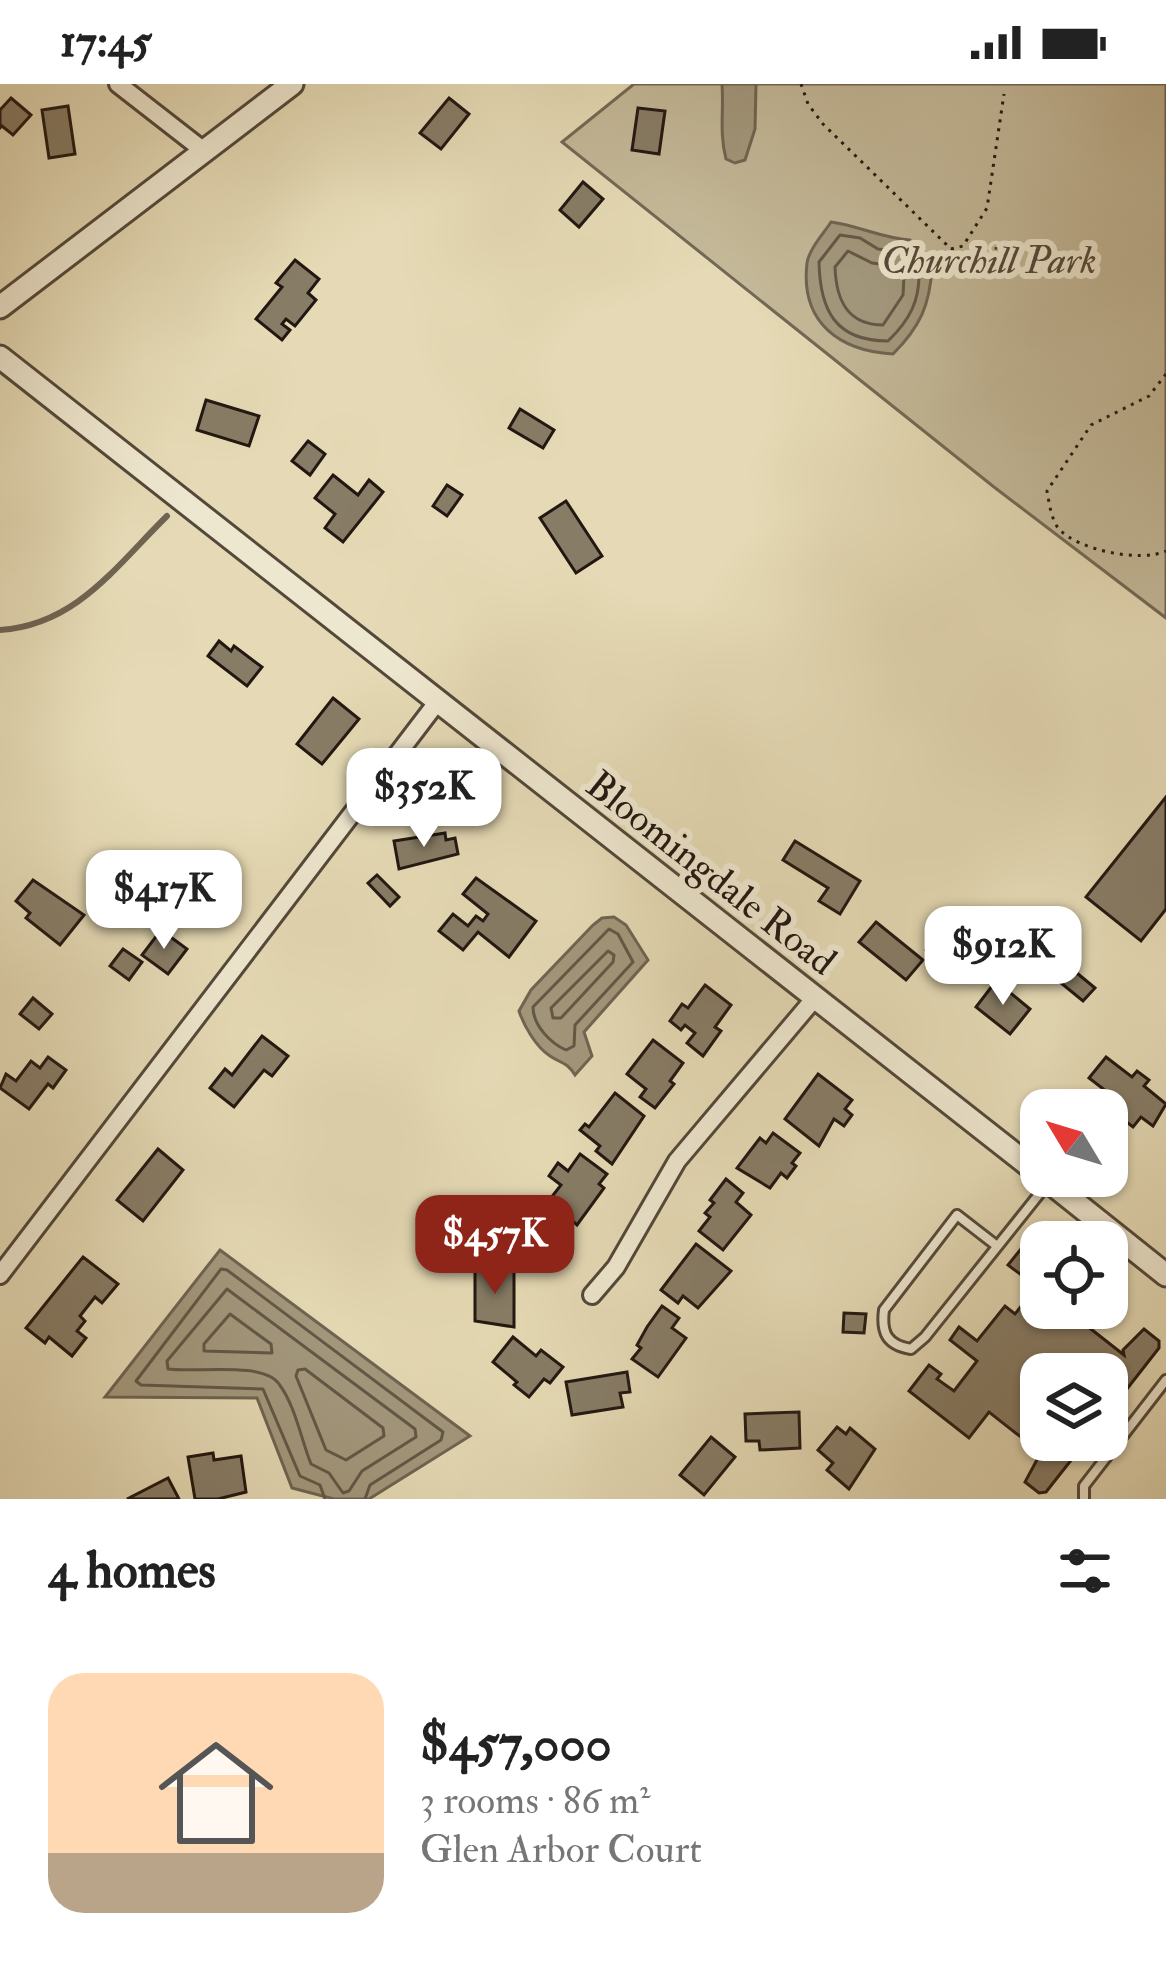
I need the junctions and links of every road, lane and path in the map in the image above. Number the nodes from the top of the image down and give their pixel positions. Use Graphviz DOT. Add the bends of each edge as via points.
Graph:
graph roads {
  1 [pos="118,84"];
  2 [pos="292,84"];
  3 [pos="801,84"];
  4 [pos="1004,94"];
  5 [pos="204,151"];
  6 [pos="0,307"];
  7 [pos="0,357"];
  8 [pos="1166,374"];
  9 [pos="1166,551"];
  10 [pos="438,700"];
  11 [pos="814,999"];
  12 [pos="1020,1159"];
  13 [pos="1031,1197"];
  14 [pos="1068,1197"];
  15 [pos="998,1246"];
  16 [pos="1166,1274"];
  17 [pos="0,1275"];
  18 [pos="592,1294"];
  19 [pos="1166,1380"];
  20 [pos="1084,1499"];
  1 -- 5 [label="street"];
  2 -- 5 [label="street"];
  3 -- 4 [label="path" via="823,124 951,249 963,246 988,208"];
  5 -- 6 [label="street"];
  7 -- 10 [label="street, Bloomingdale Road"];
  8 -- 9 [label="path" via="1149,396 1090,425 1047,491 1059,528 1090,550"];
  10 -- 11 [label="street, Bloomingdale Road"];
  10 -- 17 [label="street"];
  11 -- 12 [label="street, Bloomingdale Road"];
  11 -- 18 [label="street" via="677,1161"];
  13 -- 15 [label="lane"];
  14 -- 16 [label="street, Bloomingdale Road"];
  15 -- 15 [label="lane" via="911,1348 886,1338 884,1310 957,1215"];
  19 -- 20 [label="lane" via="1084,1486"];
}
